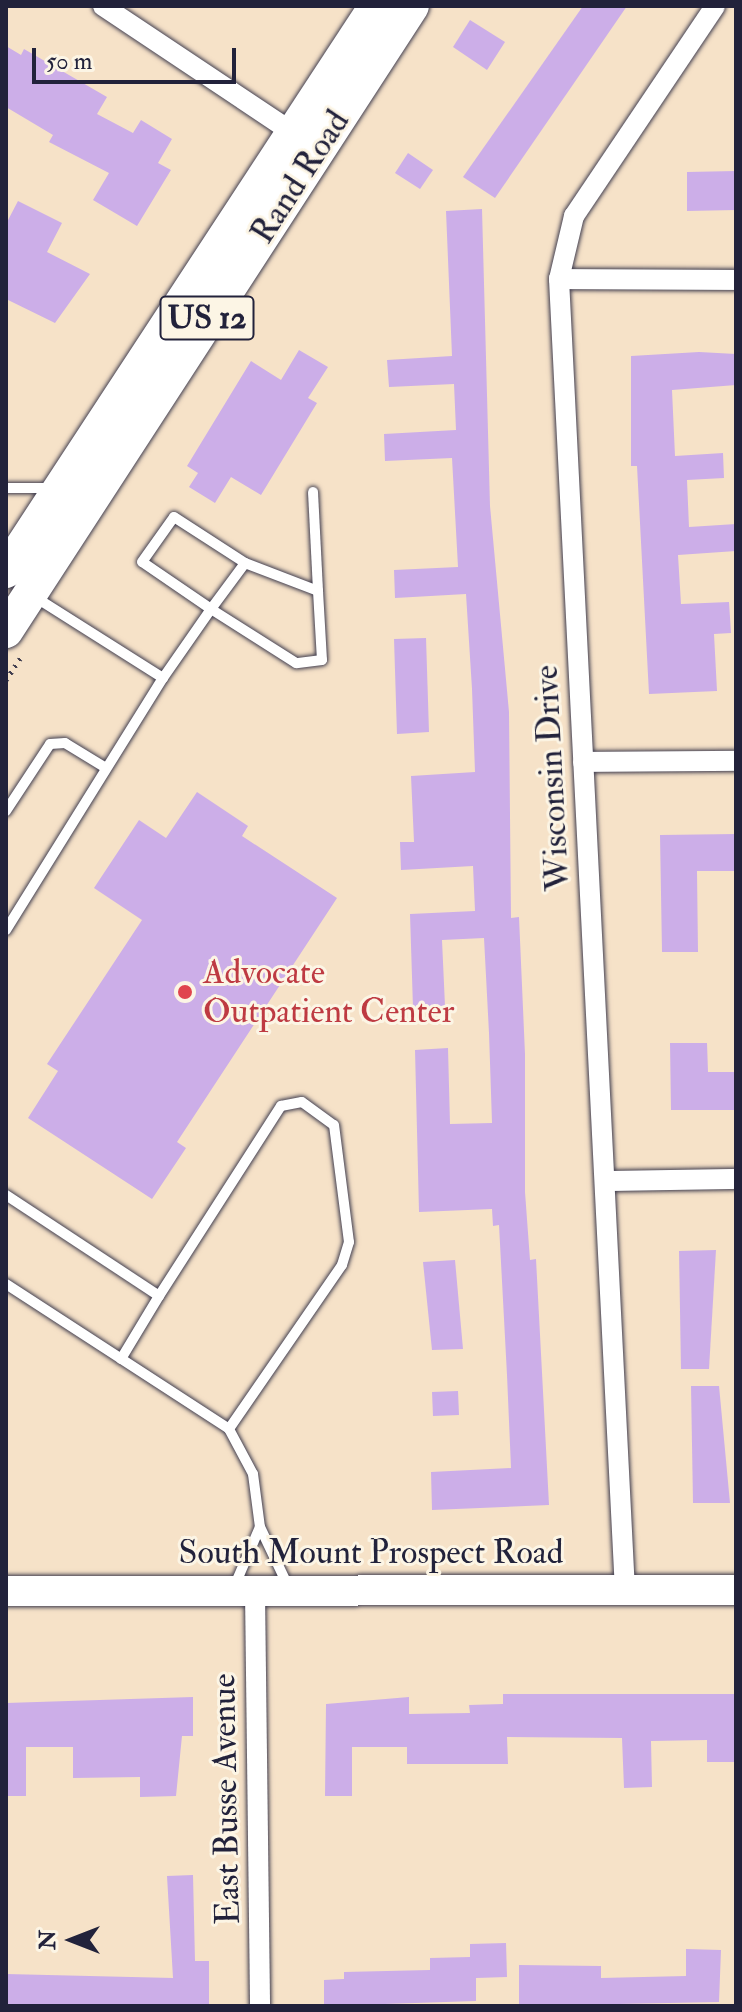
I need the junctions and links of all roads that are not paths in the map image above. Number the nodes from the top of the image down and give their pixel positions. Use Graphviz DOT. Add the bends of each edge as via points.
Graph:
graph roads {
  1 [pos="103,6"];
  2 [pos="376,6"];
  3 [pos="412,6"];
  4 [pos="715,6"];
  5 [pos="286,128"];
  6 [pos="559,279"];
  7 [pos="736,280"];
  8 [pos="63,487"];
  9 [pos="6,488"];
  10 [pos="313,492"];
  11 [pos="245,563"];
  12 [pos="14,581"];
  13 [pos="318,591"];
  14 [pos="211,609"];
  15 [pos="6,631"];
  16 [pos="163,678"];
  17 [pos="736,761"];
  18 [pos="583,762"];
  19 [pos="106,768"];
  20 [pos="6,811"];
  21 [pos="6,930"];
  22 [pos="736,1179"];
  23 [pos="605,1181"];
  24 [pos="6,1195"];
  25 [pos="6,1284"];
  26 [pos="159,1296"];
  27 [pos="121,1359"];
  28 [pos="229,1429"];
  29 [pos="260,1527"];
  30 [pos="736,1590"];
  31 [pos="6,1591"];
  32 [pos="625,1591"];
  33 [pos="244,1592"];
  34 [pos="291,1592"];
  35 [pos="260,2006"];
  1 -- 5 [label="street"];
  2 -- 8 [label="main road, Rand Road / US 12"];
  3 -- 12 [label="main road, Rand Road / US 12"];
  4 -- 6 [label="street, Wisconsin Drive" via="574,216"];
  6 -- 7 [label="street"];
  6 -- 18 [label="street, Wisconsin Drive"];
  8 -- 9 [label="lane"];
  8 -- 12 [label="main road, Rand Road / US 12"];
  10 -- 13 [label="lane"];
  11 -- 13 [label="lane"];
  11 -- 14 [label="lane"];
  11 -- 14 [label="lane" via="174,517 142,562"];
  12 -- 15 [label="main road, Rand Road / US 12"];
  12 -- 16 [label="lane"];
  13 -- 14 [label="lane" via="322,660 296,663"];
  14 -- 16 [label="lane"];
  16 -- 19 [label="lane"];
  17 -- 18 [label="street"];
  18 -- 23 [label="street, Wisconsin Drive"];
  19 -- 20 [label="lane" via="65,743 50,744"];
  19 -- 21 [label="lane"];
  22 -- 23 [label="street"];
  23 -- 32 [label="street, Wisconsin Drive"];
  24 -- 26 [label="lane"];
  25 -- 27 [label="lane"];
  26 -- 27 [label="lane"];
  26 -- 28 [label="lane" via="281,1106 302,1102 334,1125 349,1242 342,1265"];
  27 -- 28 [label="lane"];
  28 -- 29 [label="lane" via="253,1474"];
  29 -- 33 [label="lane"];
  29 -- 34 [label="lane"];
  30 -- 32 [label="main road, South Mount Prospect Road"];
  31 -- 33 [label="main road, South Mount Prospect Road"];
  32 -- 34 [label="main road, South Mount Prospect Road"];
  33 -- 34 [label="main road, South Mount Prospect Road"];
  33 -- 35 [label="street, East Busse Avenue"];
}
